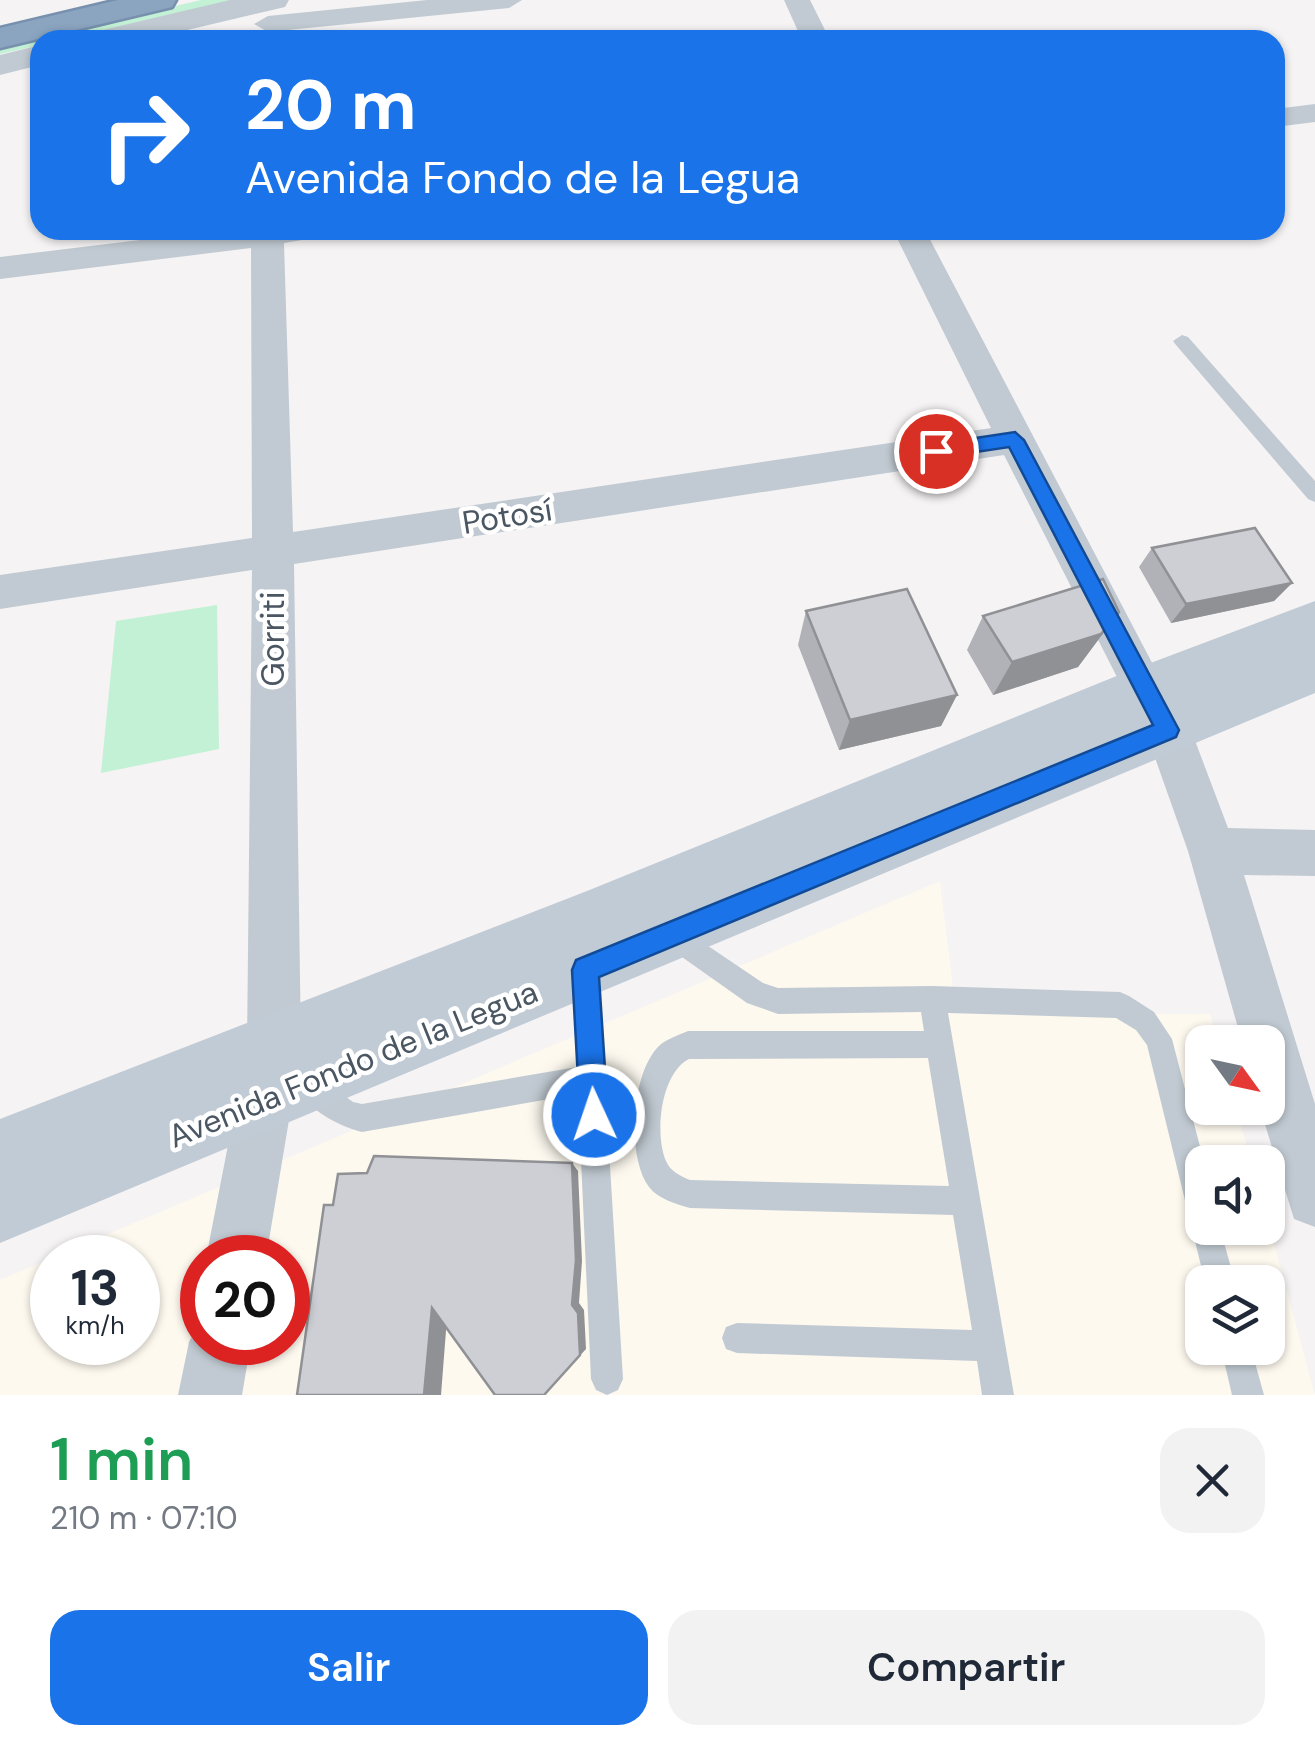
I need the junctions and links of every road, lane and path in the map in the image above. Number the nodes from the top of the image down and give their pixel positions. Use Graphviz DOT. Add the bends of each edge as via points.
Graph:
graph roads {
  1 [pos="73,0"];
  2 [pos="160,0"];
  3 [pos="509,0"];
  4 [pos="797,0"];
  5 [pos="0,18"];
  6 [pos="264,18"];
  7 [pos="34,30"];
  8 [pos="176,30"];
  9 [pos="811,30"];
  10 [pos="30,31"];
  11 [pos="0,38"];
  12 [pos="30,58"];
  13 [pos="0,65"];
  14 [pos="1315,112"];
  15 [pos="1285,116"];
  16 [pos="218,240"];
  17 [pos="280,240"];
  18 [pos="915,240"];
  19 [pos="0,268"];
  20 [pos="1182,342"];
  21 [pos="1015,440"];
  22 [pos="1315,494"];
  23 [pos="272,551"];
  24 [pos="0,592"];
  25 [pos="1315,623"];
  26 [pos="1315,670"];
  27 [pos="1156,710"];
  28 [pos="1212,851"];
  29 [pos="1315,853"];
  30 [pos="672,934"];
  31 [pos="585,970"];
  32 [pos="932,999"];
  33 [pos="940,1044"];
  34 [pos="283,1077"];
  35 [pos="592,1078"];
  36 [pos="1185,1145"];
  37 [pos="0,1154"];
  38 [pos="1315,1198"];
  39 [pos="966,1201"];
  40 [pos="0,1207"];
  41 [pos="242,1235"];
  42 [pos="736,1338"];
  43 [pos="990,1346"];
  44 [pos="216,1365"];
  45 [pos="1240,1365"];
  46 [pos="606,1380"];
  47 [pos="210,1395"];
  48 [pos="998,1395"];
  49 [pos="1248,1395"];
  1 -- 5 [label="highway"];
  2 -- 7 [label="highway"];
  3 -- 6 [label="street"];
  4 -- 9 [label="street"];
  6 -- 8 [label="street"];
  10 -- 11 [label="highway"];
  12 -- 13 [label="street"];
  14 -- 15 [label="street"];
  16 -- 19 [label="street"];
  17 -- 23 [label="street, Gorriti"];
  18 -- 21 [label="street"];
  20 -- 22 [label="lane"];
  21 -- 23 [label="street, Potosí"];
  21 -- 27 [label="street"];
  23 -- 24 [label="street, Potosí"];
  23 -- 34 [label="street, Gorriti"];
  25 -- 27 [label="main road, Avenida Fondo de la Legua"];
  26 -- 27 [label="main road, Avenida Fondo de la Legua"];
  27 -- 28 [label="street"];
  27 -- 30 [label="main road, Avenida Fondo de la Legua"];
  27 -- 34 [label="main road, Avenida Fondo de la Legua" via="671,888"];
  28 -- 29 [label="street"];
  28 -- 38 [label="street"];
  30 -- 31 [label="main road, Avenida Fondo de la Legua"];
  30 -- 32 [label="lane" via="756,994 778,1001"];
  31 -- 34 [label="main road, Avenida Fondo de la Legua"];
  31 -- 35 [label="lane"];
  32 -- 33 [label="lane"];
  32 -- 36 [label="lane" via="1120,1004 1159,1039"];
  33 -- 39 [label="lane"];
  33 -- 39 [label="lane" via="688,1044 667,1057 653,1090 647,1132 654,1171 690,1194"];
  34 -- 35 [label="lane" via="362,1118"];
  34 -- 37 [label="main road, Avenida Fondo de la Legua"];
  34 -- 40 [label="main road, Avenida Fondo de la Legua"];
  34 -- 41 [label="street, Gorriti"];
  35 -- 46 [label="lane"];
  39 -- 43 [label="lane"];
  42 -- 43 [label="lane"];
  43 -- 48 [label="lane"];
  44 -- 47 [label="street"];
  45 -- 49 [label="lane"];
}
